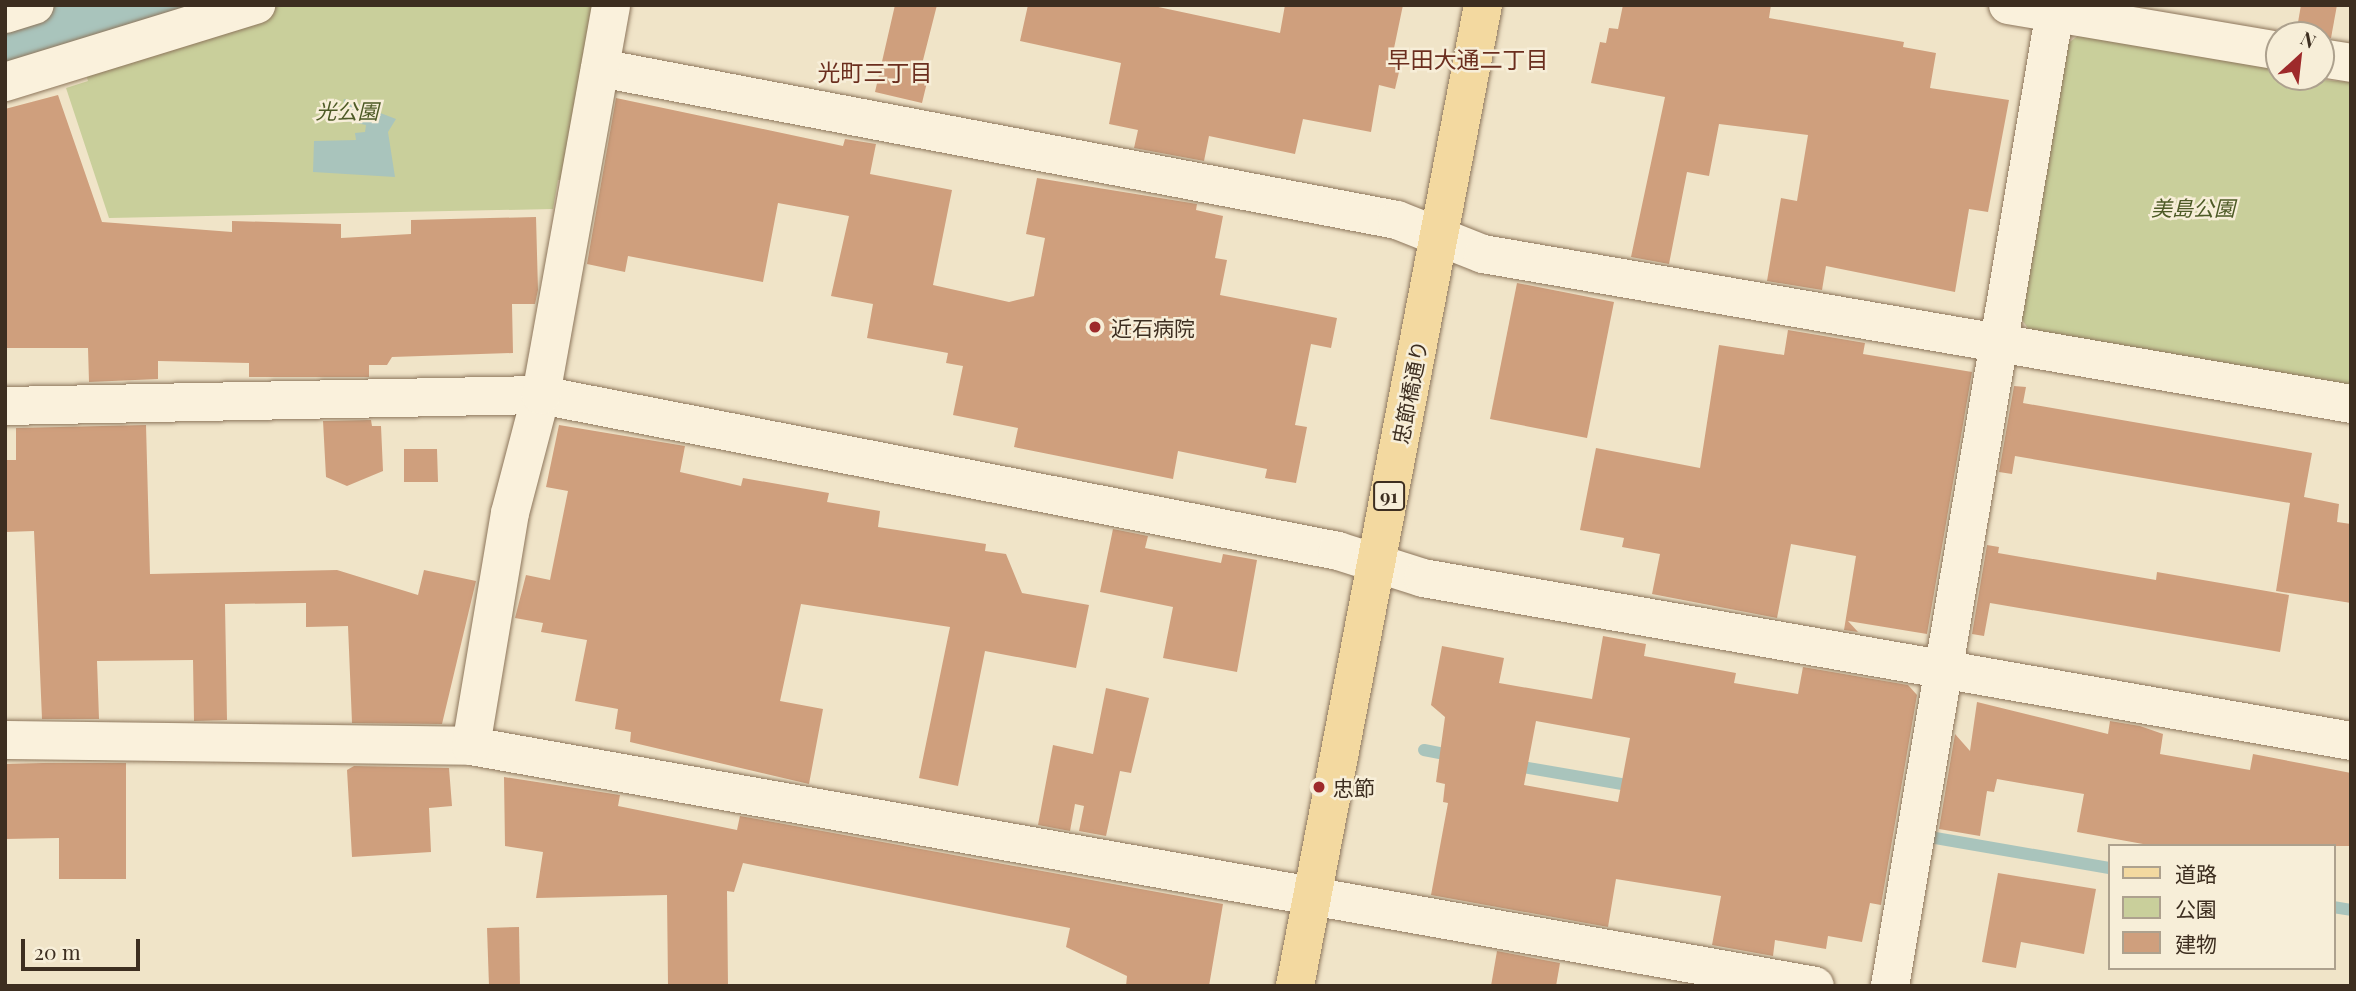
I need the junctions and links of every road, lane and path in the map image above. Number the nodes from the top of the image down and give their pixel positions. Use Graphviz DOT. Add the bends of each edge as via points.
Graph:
graph roads {
  1 [pos="35,5"];
  2 [pos="256,5"];
  3 [pos="611,5"];
  4 [pos="1483,5"];
  5 [pos="2008,5"];
  6 [pos="2055,9"];
  7 [pos="5,15"];
  8 [pos="2265,48"];
  9 [pos="600,68"];
  10 [pos="5,82"];
  11 [pos="1439,239"];
  12 [pos="1997,344"];
  13 [pos="541,395"];
  14 [pos="2351,404"];
  15 [pos="5,405"];
  16 [pos="1376,563"];
  17 [pos="1942,670"];
  18 [pos="5,740"];
  19 [pos="2351,741"];
  20 [pos="471,746"];
  21 [pos="1311,900"];
  22 [pos="1295,986"];
  23 [pos="1815,986"];
  24 [pos="1890,986"];
  1 -- 7 [label="street"];
  2 -- 10 [label="street"];
  3 -- 9 [label="street"];
  4 -- 11 [label="main road, 忠節橋通り / 91"];
  5 -- 6 [label="street"];
  6 -- 8 [label="street"];
  6 -- 12 [label="street"];
  9 -- 11 [label="street" via="1397,220"];
  9 -- 13 [label="street"];
  11 -- 12 [label="street" via="1483,254"];
  11 -- 16 [label="main road, 忠節橋通り / 91"];
  12 -- 14 [label="street"];
  12 -- 17 [label="street"];
  13 -- 15 [label="street"];
  13 -- 16 [label="street"];
  13 -- 20 [label="street" via="510,513"];
  16 -- 17 [label="street" via="1423,578"];
  16 -- 21 [label="main road, 忠節橋通り / 91"];
  17 -- 19 [label="street"];
  17 -- 24 [label="street"];
  18 -- 20 [label="street"];
  20 -- 21 [label="street"];
  21 -- 22 [label="main road, 忠節橋通り / 91"];
  21 -- 23 [label="street"];
}
